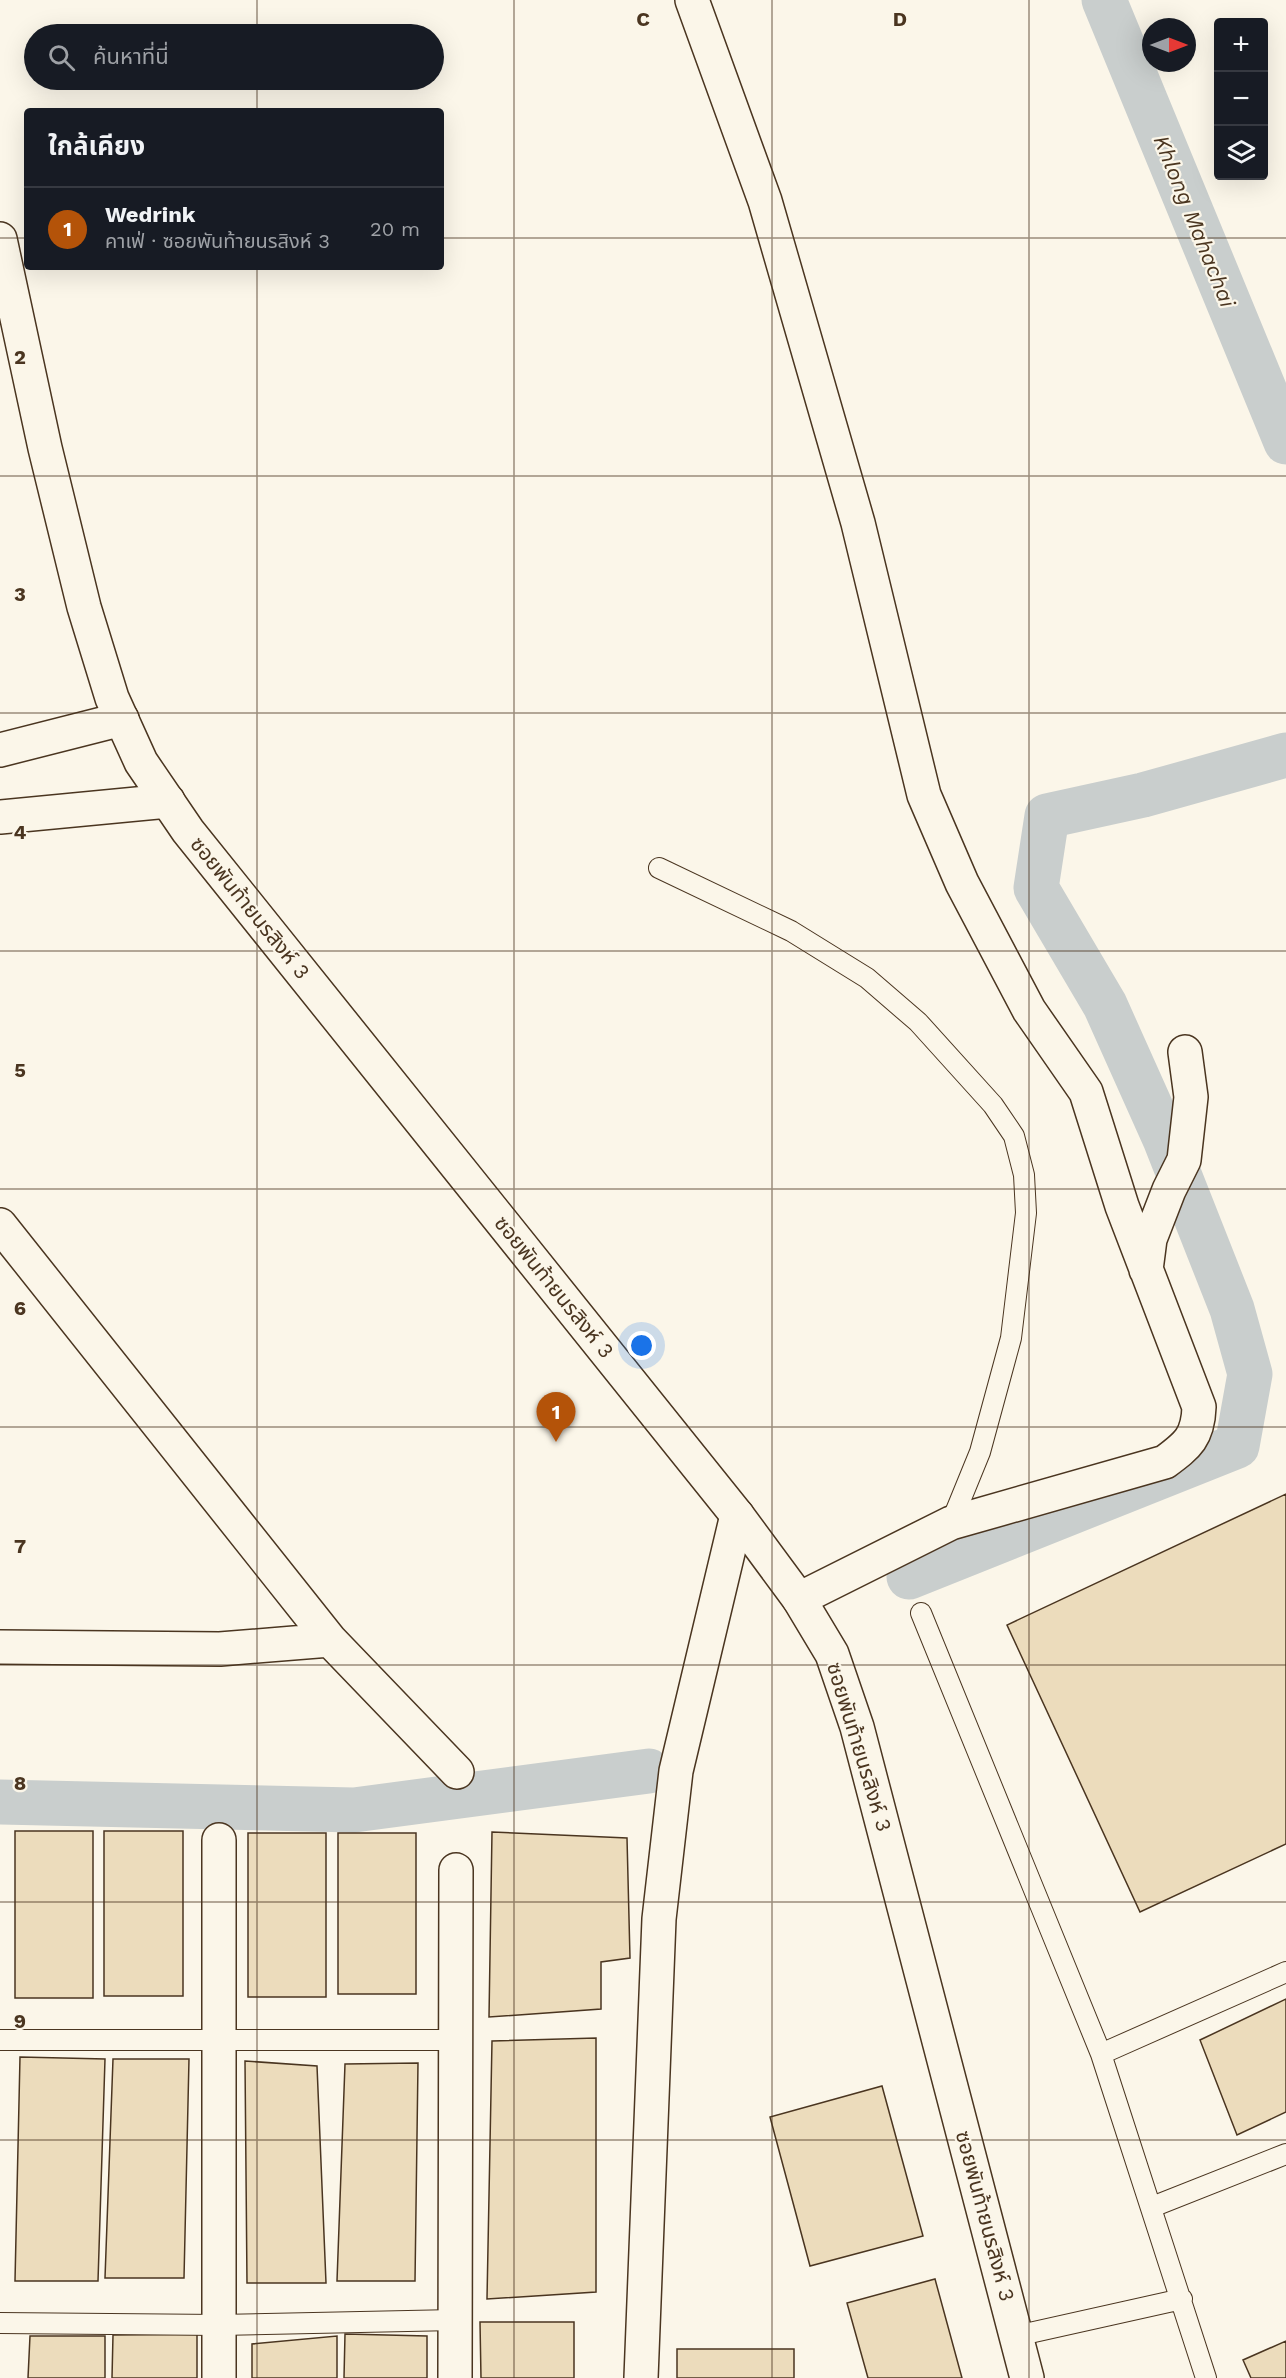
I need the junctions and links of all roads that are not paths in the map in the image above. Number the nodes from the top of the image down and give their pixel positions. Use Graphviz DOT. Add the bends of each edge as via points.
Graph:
graph roads {
  1 [pos="693,0"];
  2 [pos="0,239"];
  3 [pos="122,719"];
  4 [pos="0,750"];
  5 [pos="168,801"];
  6 [pos="0,818"];
  7 [pos="658,868"];
  8 [pos="1185,1052"];
  9 [pos="0,1225"];
  10 [pos="1146,1270"];
  11 [pos="737,1515"];
  12 [pos="951,1523"];
  13 [pos="799,1599"];
  14 [pos="921,1613"];
  15 [pos="330,1640"];
  16 [pos="0,1647"];
  17 [pos="457,1772"];
  18 [pos="219,1840"];
  19 [pos="456,1870"];
  20 [pos="1286,1972"];
  21 [pos="219,2038"];
  22 [pos="0,2040"];
  23 [pos="455,2040"];
  24 [pos="1101,2054"];
  25 [pos="1286,2154"];
  26 [pos="1152,2207"];
  27 [pos="1182,2299"];
  28 [pos="455,2319"];
  29 [pos="0,2323"];
  30 [pos="219,2325"];
  31 [pos="1016,2336"];
  32 [pos="219,2378"];
  33 [pos="455,2378"];
  34 [pos="641,2378"];
  35 [pos="1027,2378"];
  36 [pos="1206,2378"];
  1 -- 10 [label="street" via="768,213 858,524 924,795 962,883 1029,1010 1086,1092"];
  2 -- 3 [label="street, ซอยพันท้ายนรสิงห์ 3" via="84,607"];
  3 -- 4 [label="street"];
  3 -- 5 [label="street, ซอยพันท้ายนรสิงห์ 3" via="141,762"];
  5 -- 6 [label="street"];
  5 -- 11 [label="street, ซอยพันท้ายนรสิงห์ 3" via="188,831"];
  7 -- 12 [label="lane" via="791,931 867,978 918,1022 993,1105 1014,1136 1024,1175 1026,1213 1011,1338 980,1452"];
  8 -- 10 [label="street" via="1191,1098 1184,1160 1150,1239"];
  9 -- 15 [label="street"];
  10 -- 12 [label="street" via="1199,1407 1198,1426 1187,1446 1166,1462"];
  11 -- 13 [label="street, ซอยพันท้ายนรสิงห์ 3"];
  11 -- 34 [label="street" via="676,1771 670,1817 659,1919"];
  12 -- 13 [label="street"];
  13 -- 31 [label="street, ซอยพันท้ายนรสิงห์ 3" via="832,1654 857,1727"];
  14 -- 24 [label="lane"];
  15 -- 16 [label="street" via="220,1649"];
  15 -- 17 [label="street"];
  18 -- 21 [label="street"];
  19 -- 23 [label="street"];
  20 -- 24 [label="lane"];
  21 -- 22 [label="lane"];
  21 -- 23 [label="lane"];
  21 -- 30 [label="street"];
  23 -- 28 [label="street"];
  24 -- 26 [label="lane"];
  25 -- 26 [label="lane"];
  26 -- 27 [label="lane"];
  27 -- 31 [label="lane"];
  27 -- 36 [label="lane"];
  28 -- 30 [label="lane"];
  28 -- 33 [label="street"];
  29 -- 30 [label="lane"];
  30 -- 32 [label="street"];
  31 -- 35 [label="street, ซอยพันท้ายนรสิงห์ 3"];
}
